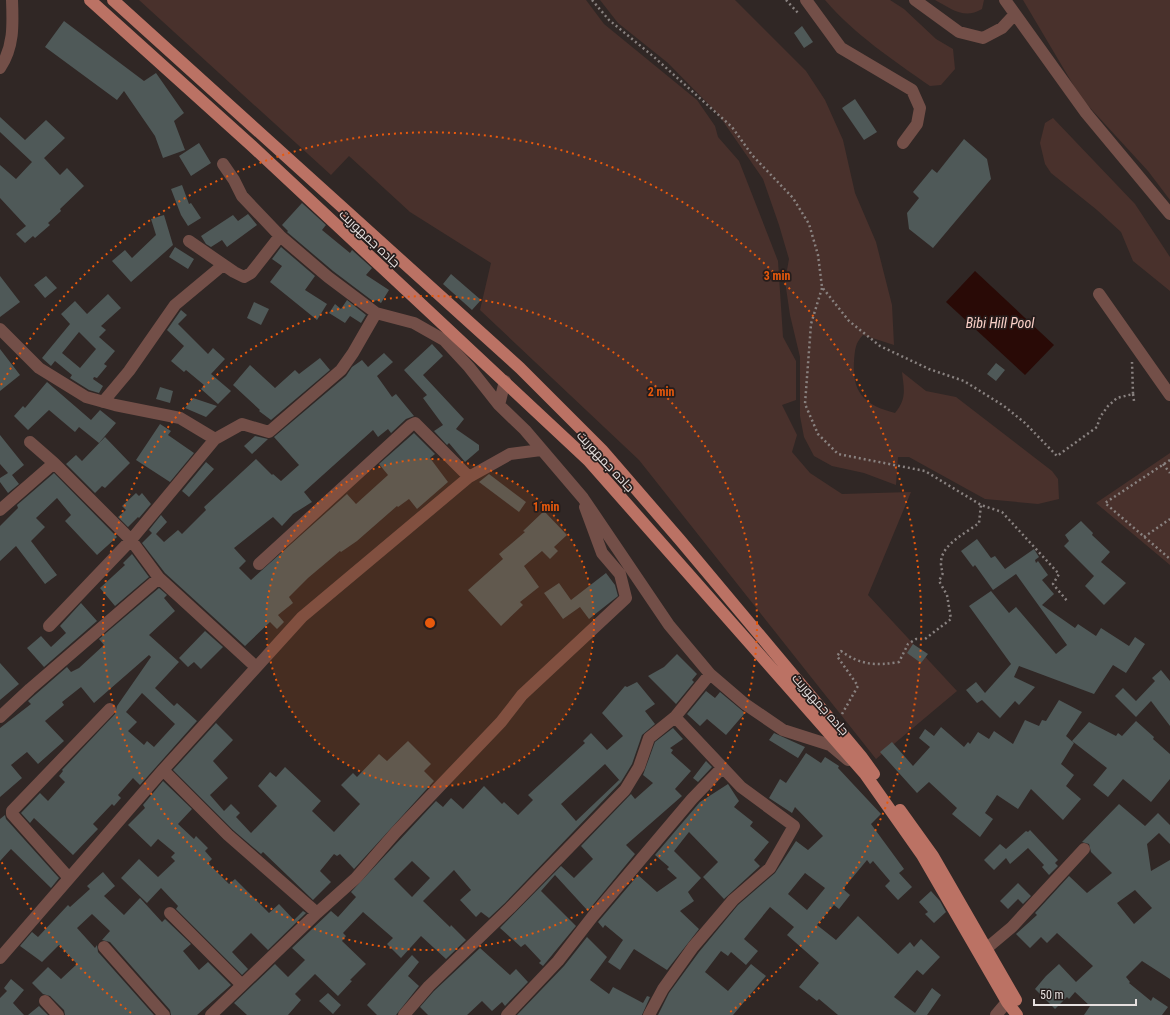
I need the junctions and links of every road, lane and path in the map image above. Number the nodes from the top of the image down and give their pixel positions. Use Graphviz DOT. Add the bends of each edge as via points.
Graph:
graph roads {
  1 [pos="12,0"];
  2 [pos="90,0"];
  3 [pos="113,0"];
  4 [pos="592,0"];
  5 [pos="806,0"];
  6 [pos="915,0"];
  7 [pos="1005,0"];
  8 [pos="1015,14"];
  9 [pos="0,68"];
  10 [pos="903,142"];
  11 [pos="223,164"];
  12 [pos="1170,214"];
  13 [pos="280,236"];
  14 [pos="190,241"];
  15 [pos="223,265"];
  16 [pos="822,287"];
  17 [pos="1100,294"];
  18 [pos="376,313"];
  19 [pos="0,329"];
  20 [pos="1130,338"];
  21 [pos="505,381"];
  22 [pos="1133,394"];
  23 [pos="1170,395"];
  24 [pos="1134,401"];
  25 [pos="103,402"];
  26 [pos="499,405"];
  27 [pos="215,439"];
  28 [pos="30,442"];
  29 [pos="542,450"];
  30 [pos="1170,460"];
  31 [pos="54,463"];
  32 [pos="1163,464"];
  33 [pos="1170,473"];
  34 [pos="469,477"];
  35 [pos="583,498"];
  36 [pos="981,505"];
  37 [pos="0,510"];
  38 [pos="1170,519"];
  39 [pos="1144,537"];
  40 [pos="131,540"];
  41 [pos="1170,559"];
  42 [pos="259,564"];
  43 [pos="159,578"];
  44 [pos="1068,602"];
  45 [pos="50,626"];
  46 [pos="256,667"];
  47 [pos="710,674"];
  48 [pos="110,709"];
  49 [pos="675,716"];
  50 [pos="0,717"];
  51 [pos="834,724"];
  52 [pos="722,768"];
  53 [pos="163,770"];
  54 [pos="865,774"];
  55 [pos="1084,849"];
  56 [pos="69,878"];
  57 [pos="316,912"];
  58 [pos="170,913"];
  59 [pos="104,947"];
  60 [pos="987,948"];
  61 [pos="0,958"];
  62 [pos="242,986"];
  63 [pos="45,1001"];
  64 [pos="1007,1002"];
  65 [pos="58,1015"];
  66 [pos="164,1015"];
  67 [pos="211,1015"];
  68 [pos="404,1015"];
  69 [pos="507,1015"];
  70 [pos="649,1015"];
  71 [pos="996,1015"];
  72 [pos="1017,1015"];
  73 [pos="1025,1015"];
  1 -- 9 [label="street" via="13,34 6,60"];
  2 -- 21 [label="main road, جاده جمهوریت" via="252,146"];
  3 -- 51 [label="main road, جاده جمهوریت" via="531,379 607,456"];
  4 -- 16 [label="path" via="609,20 732,127 752,155 793,198 810,224 818,255"];
  5 -- 10 [label="street" via="841,48 912,90 920,108 917,124"];
  6 -- 8 [label="street" via="959,32 983,38 1002,28"];
  7 -- 8 [label="street"];
  8 -- 12 [label="street" via="1086,113"];
  11 -- 13 [label="street" via="242,196"];
  13 -- 15 [label="street" via="251,273 244,277"];
  13 -- 18 [label="street"];
  14 -- 15 [label="street"];
  15 -- 25 [label="street" via="175,305"];
  16 -- 22 [label="path" via="849,320 880,346 929,369 964,381 998,402 1025,423 1057,456 1097,427 1100,417 1117,398"];
  16 -- 36 [label="path" via="811,324 805,404 818,434 838,454 925,471"];
  17 -- 20 [label="street"];
  18 -- 26 [label="street" via="414,323 444,340"];
  18 -- 27 [label="street" via="341,370 268,432 242,424"];
  19 -- 25 [label="street" via="39,368 86,397"];
  20 -- 22 [label="path"];
  20 -- 23 [label="street"];
  21 -- 26 [label="street"];
  21 -- 54 [label="main road, جاده جمهوریت" via="588,460"];
  22 -- 24 [label="path"];
  25 -- 27 [label="street" via="180,418"];
  26 -- 29 [label="street"];
  27 -- 40 [label="street"];
  28 -- 31 [label="street"];
  29 -- 34 [label="street" via="510,454"];
  29 -- 35 [label="street"];
  30 -- 32 [label="path"];
  31 -- 37 [label="street"];
  31 -- 40 [label="street"];
  32 -- 33 [label="path"];
  32 -- 39 [label="path" via="1104,503"];
  34 -- 42 [label="street" via="415,423"];
  34 -- 46 [label="street" via="302,617"];
  35 -- 47 [label="street" via="669,626"];
  35 -- 57 [label="street" via="602,553 620,574 626,598 522,696 501,722 396,832 356,878"];
  36 -- 44 [label="path" via="1002,512 1059,574 1053,584"];
  36 -- 51 [label="path" via="979,523 947,546 941,556 940,566 943,573 939,581 947,595 951,619 925,639 916,639 908,644 899,662 883,665 854,660 841,651 837,656 858,686 842,716"];
  38 -- 39 [label="path"];
  39 -- 41 [label="path"];
  40 -- 43 [label="street"];
  40 -- 45 [label="street"];
  43 -- 46 [label="street"];
  43 -- 50 [label="street"];
  46 -- 53 [label="street"];
  47 -- 49 [label="street"];
  47 -- 54 [label="street" via="783,730 830,745"];
  48 -- 56 [label="street" via="12,811"];
  49 -- 52 [label="street"];
  49 -- 68 [label="street" via="649,738 639,767 625,790 510,908 429,986"];
  51 -- 60 [label="main road, جاده جمهوریت" via="861,756 933,856"];
  52 -- 69 [label="street" via="692,799 558,961"];
  52 -- 70 [label="street" via="740,787 794,826 770,868 733,900 693,947 663,989"];
  53 -- 56 [label="street"];
  53 -- 57 [label="street" via="228,835"];
  54 -- 64 [label="main road, جاده جمهوریت" via="922,855"];
  55 -- 60 [label="street" via="1012,927"];
  56 -- 61 [label="street"];
  57 -- 62 [label="street"];
  58 -- 62 [label="street"];
  59 -- 66 [label="street"];
  60 -- 73 [label="main road, جاده جمهوریت"];
  62 -- 67 [label="street"];
  63 -- 65 [label="street"];
  64 -- 71 [label="street"];
  64 -- 72 [label="main road, جاده جمهوریت"];
}
